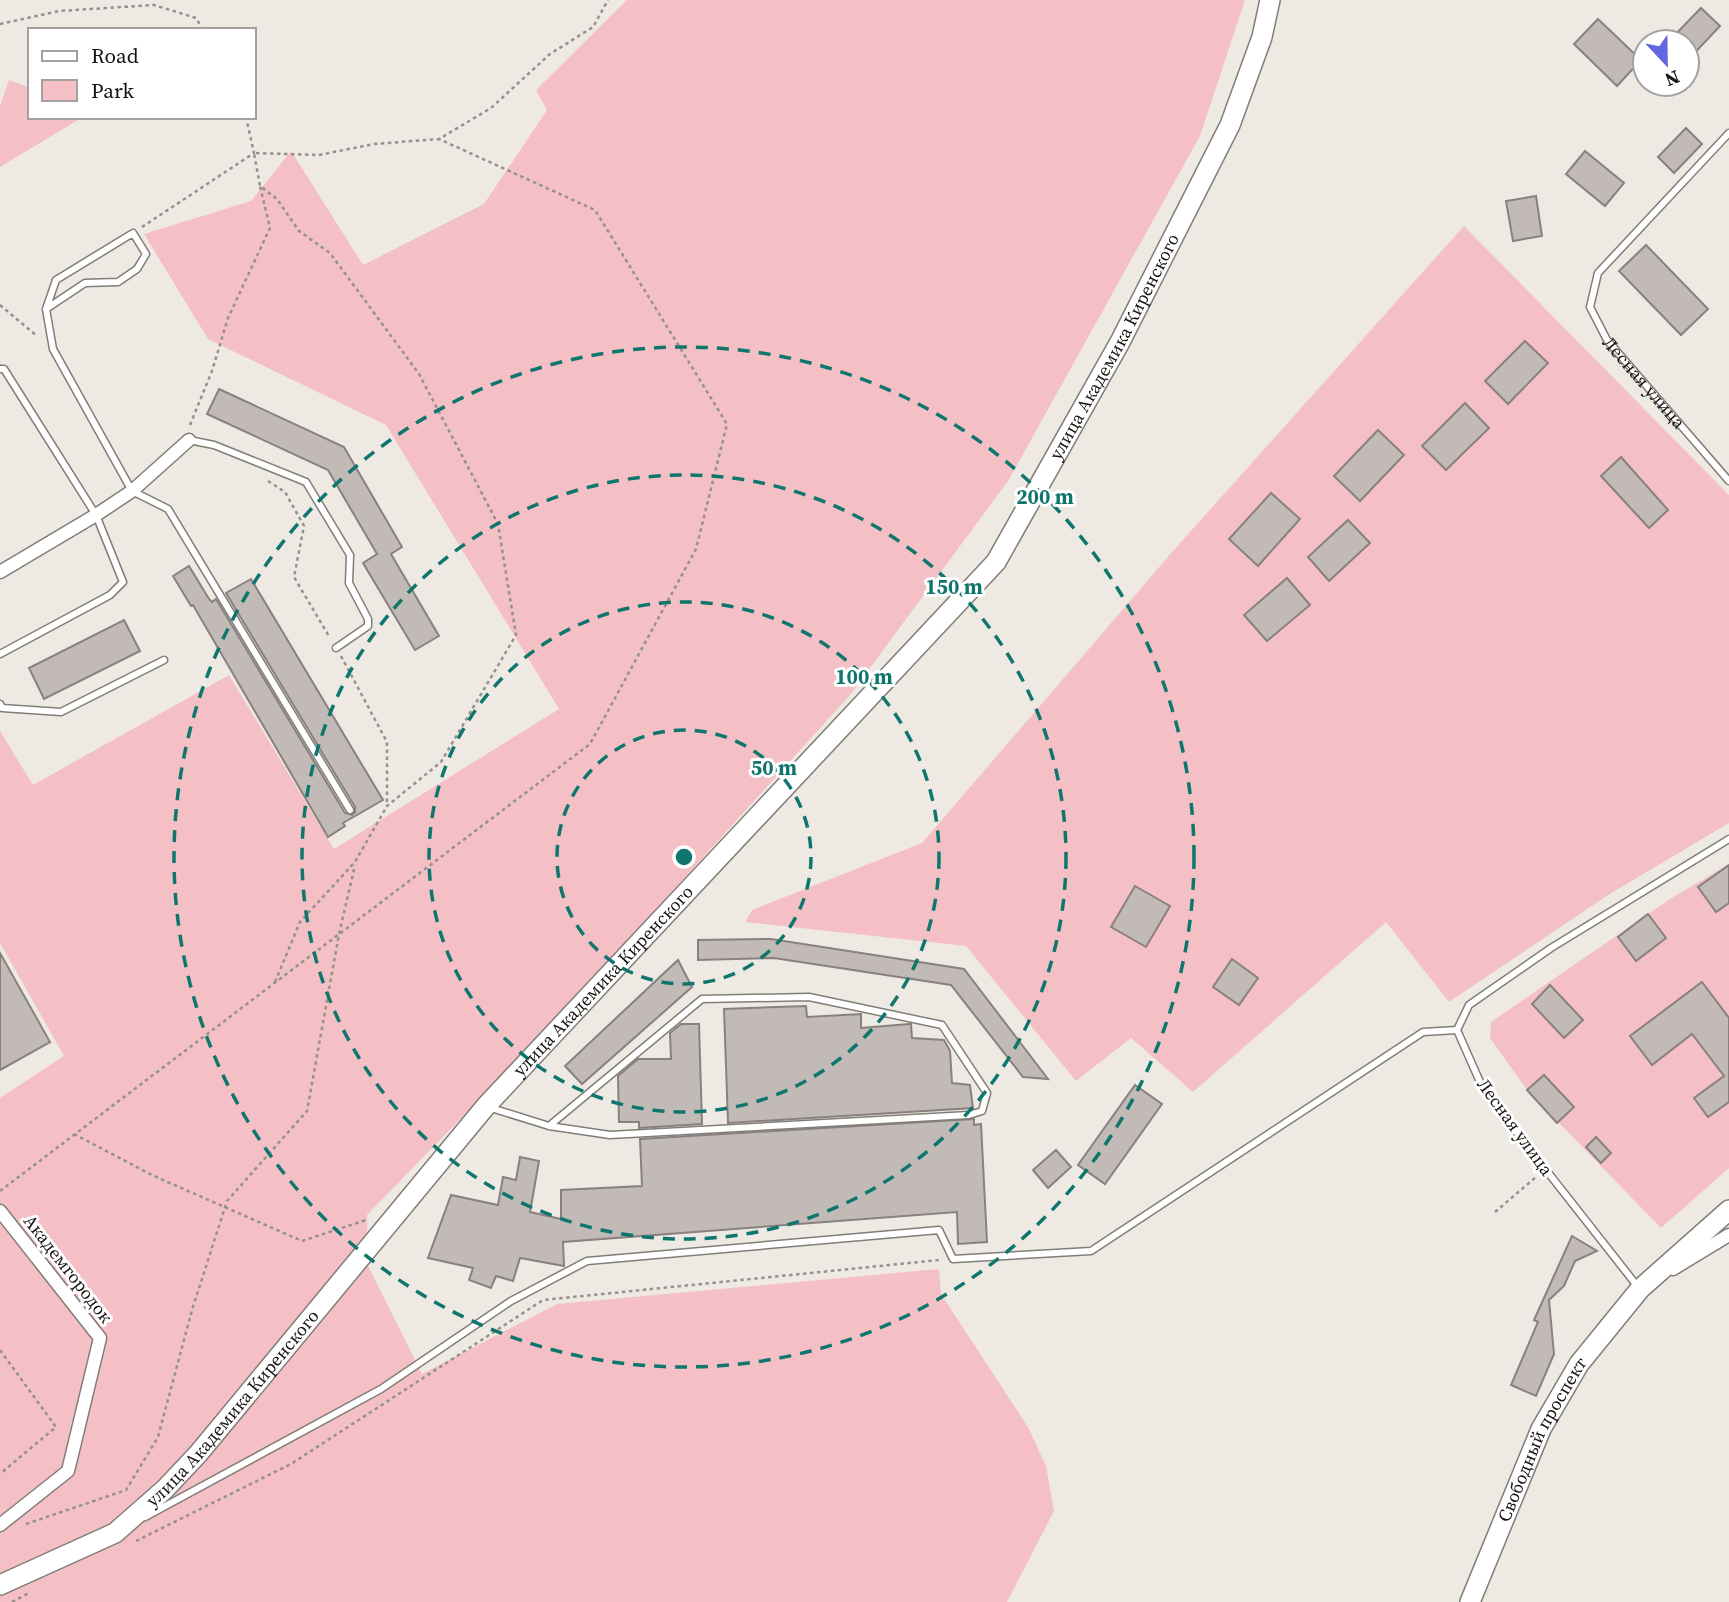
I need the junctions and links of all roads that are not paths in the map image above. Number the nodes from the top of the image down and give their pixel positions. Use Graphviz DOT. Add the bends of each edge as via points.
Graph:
graph roads {
  1 [pos="1270,0"];
  2 [pos="1729,133"];
  3 [pos="46,309"];
  4 [pos="0,369"];
  5 [pos="188,440"];
  6 [pos="1729,481"];
  7 [pos="132,491"];
  8 [pos="96,515"];
  9 [pos="0,572"];
  10 [pos="336,648"];
  11 [pos="0,654"];
  12 [pos="164,660"];
  13 [pos="0,704"];
  14 [pos="350,810"];
  15 [pos="1729,839"];
  16 [pos="1457,1030"];
  17 [pos="486,1106"];
  18 [pos="549,1126"];
  19 [pos="1729,1210"];
  20 [pos="0,1211"];
  21 [pos="1729,1235"];
  22 [pos="1640,1289"];
  23 [pos="0,1525"];
  24 [pos="115,1533"];
  25 [pos="0,1585"];
  26 [pos="1470,1602"];
  1 -- 17 [label="main road, улица Академика Киренского" via="1262,37 1230,125 1121,342 996,562"];
  2 -- 6 [label="lane, Лесная улица" via="1598,273 1591,307 1607,340"];
  3 -- 3 [label="lane" via="56,280 133,233 146,254 137,269 118,282 85,283"];
  3 -- 7 [label="lane" via="53,349"];
  4 -- 8 [label="lane"];
  5 -- 7 [label="street"];
  5 -- 10 [label="lane" via="214,445 306,482 350,555 349,583 368,619 368,626"];
  7 -- 8 [label="street"];
  7 -- 14 [label="lane" via="168,509"];
  8 -- 9 [label="street"];
  8 -- 11 [label="lane" via="123,582 110,595"];
  12 -- 13 [label="lane" via="61,712 2,708"];
  15 -- 16 [label="lane" via="1551,948 1469,1005"];
  16 -- 22 [label="lane, Лесная улица" via="1483,1090"];
  16 -- 24 [label="lane" via="1423,1032 1091,1251 953,1259 939,1230 587,1261 512,1301 381,1389"];
  17 -- 18 [label="lane"];
  17 -- 24 [label="main road, улица Академика Киренского" via="198,1454"];
  18 -- 18 [label="lane" via="610,1135 969,1115 982,1111 987,1093 942,1025 808,997 702,999"];
  19 -- 22 [label="main road"];
  20 -- 23 [label="street, Академгородок" via="100,1338 68,1471"];
  21 -- 22 [label="street"];
  22 -- 26 [label="main road, Свободный проспект" via="1578,1364 1541,1429"];
  24 -- 25 [label="main road, улица Академика Киренского"];
}
